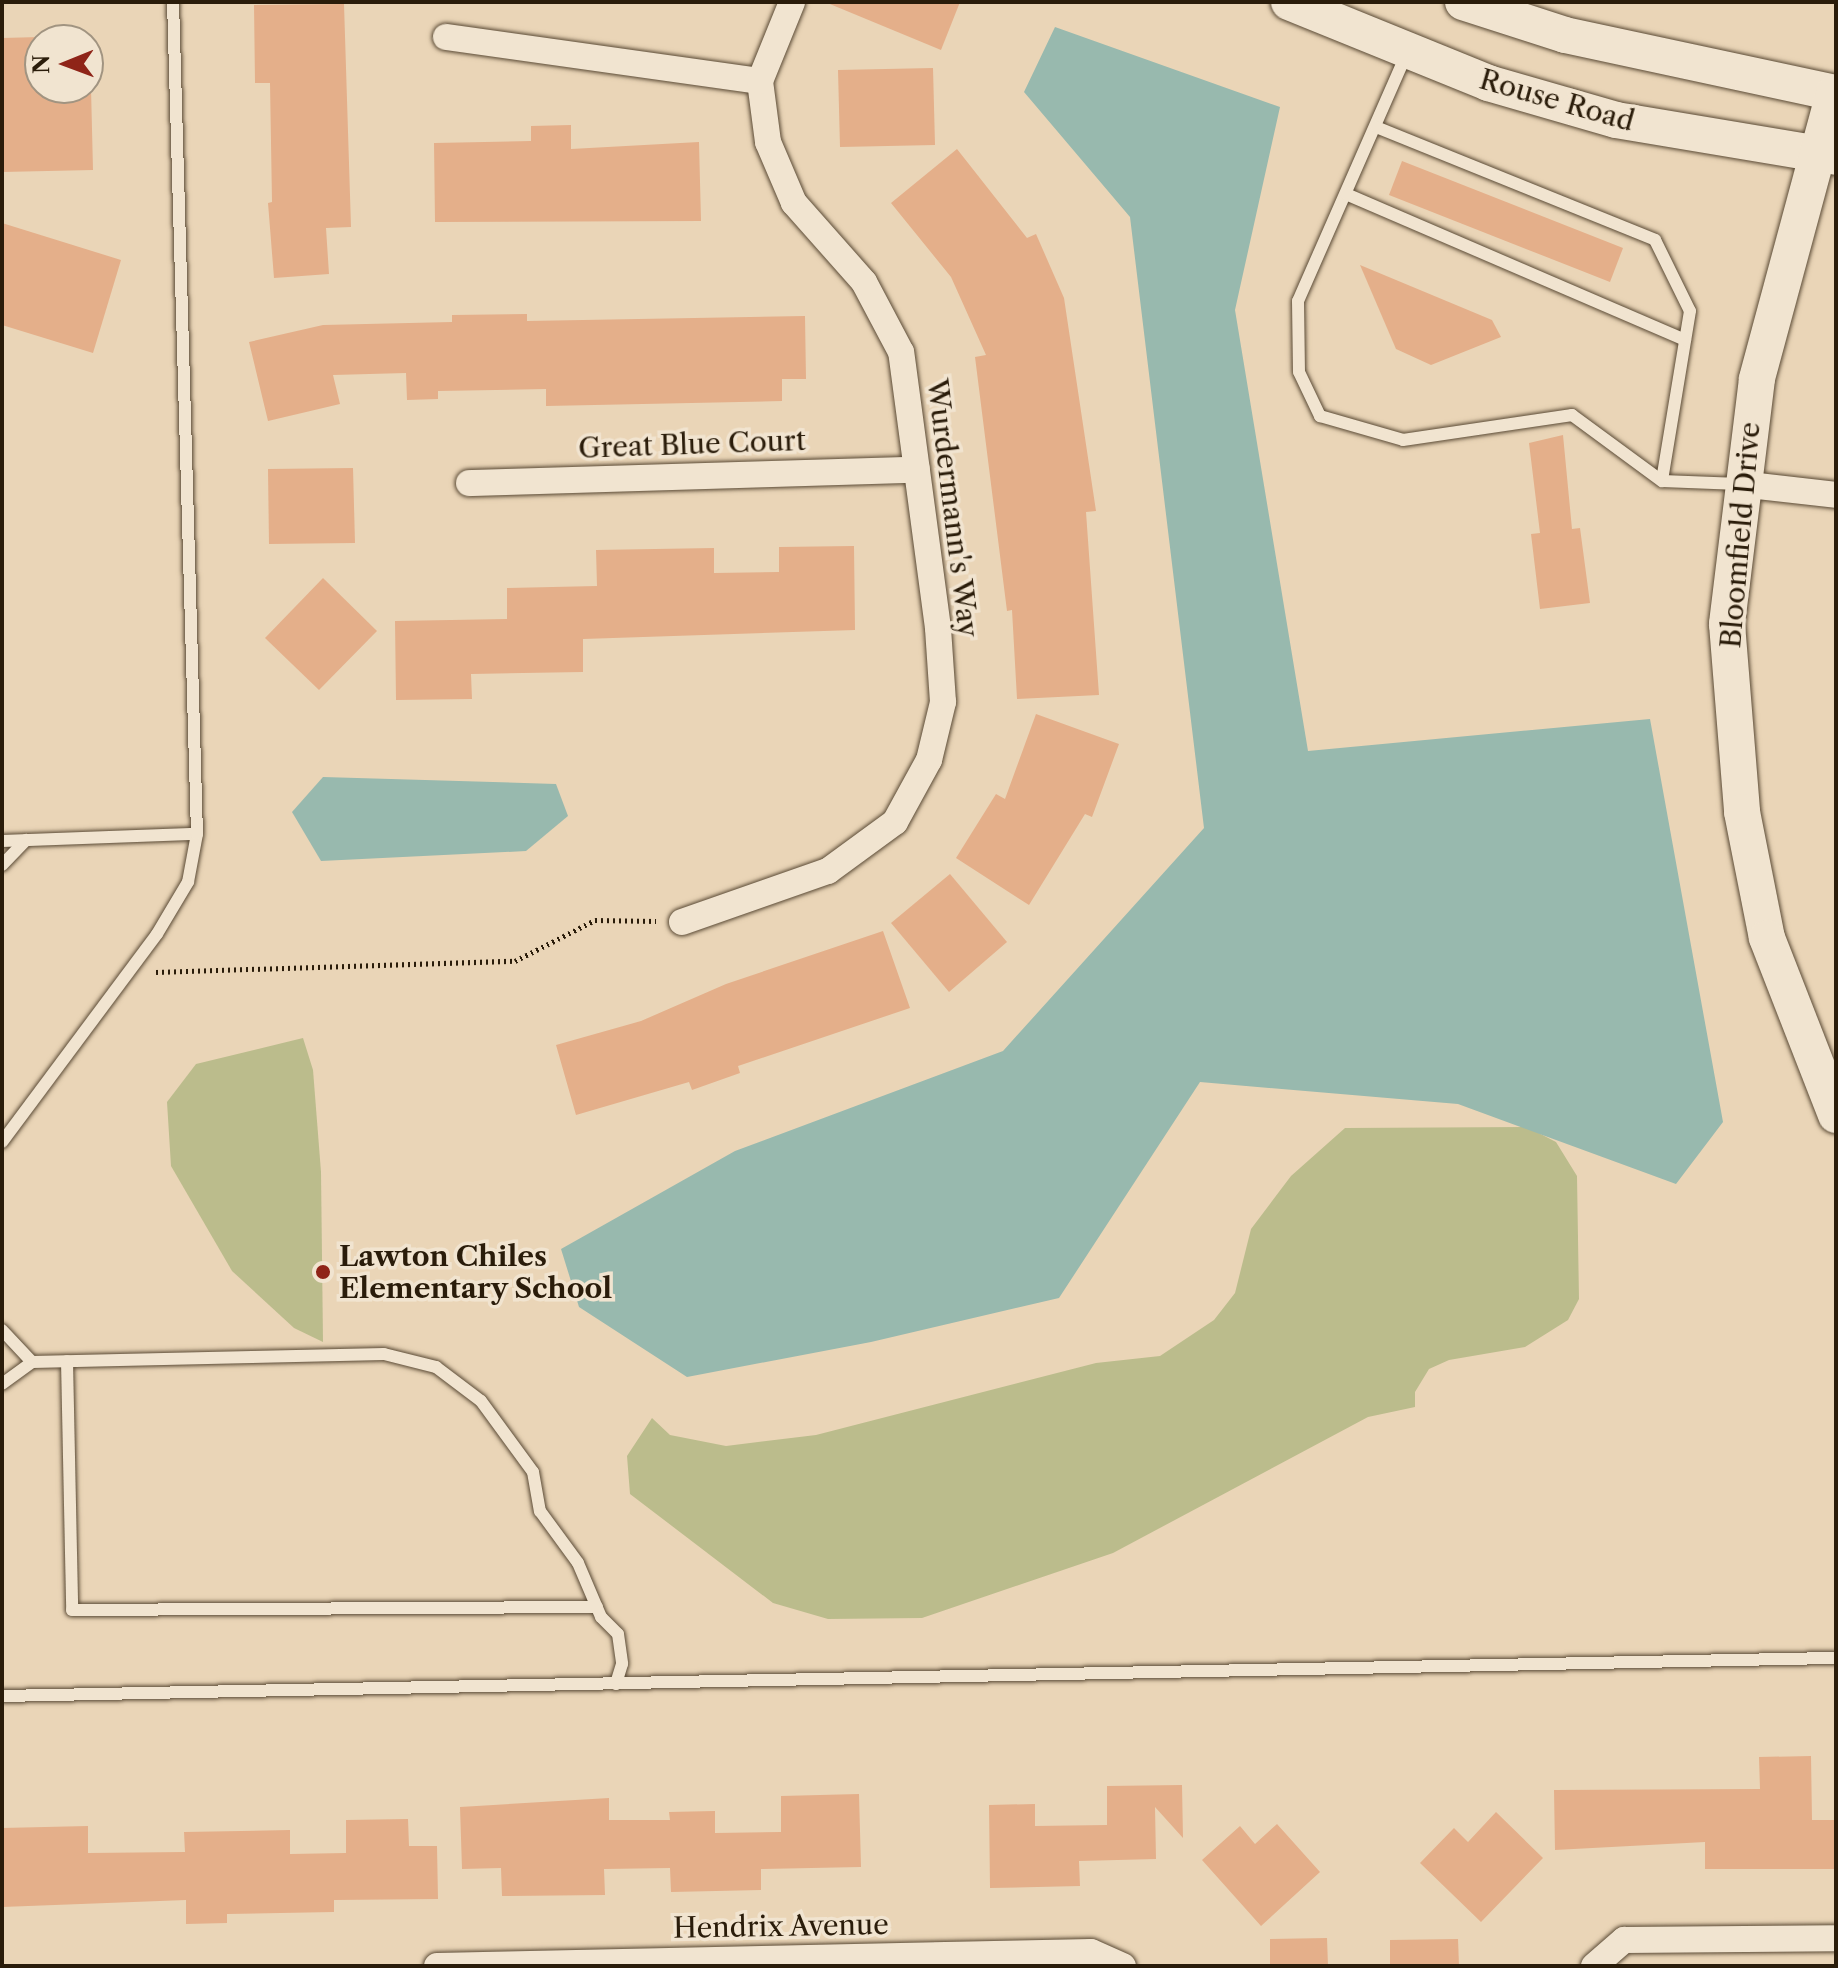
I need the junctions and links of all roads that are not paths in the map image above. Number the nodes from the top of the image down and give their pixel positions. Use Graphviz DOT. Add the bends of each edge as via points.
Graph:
graph roads {
  1 [pos="173,2"];
  2 [pos="792,2"];
  3 [pos="1289,2"];
  4 [pos="1463,2"];
  5 [pos="446,37"];
  6 [pos="1408,51"];
  7 [pos="760,81"];
  8 [pos="1835,90"];
  9 [pos="1376,127"];
  10 [pos="1826,156"];
  11 [pos="1346,194"];
  12 [pos="1685,340"];
  13 [pos="917,470"];
  14 [pos="1662,481"];
  15 [pos="469,483"];
  16 [pos="1740,484"];
  17 [pos="1836,495"];
  18 [pos="197,834"];
  19 [pos="26,840"];
  20 [pos="2,841"];
  21 [pos="2,865"];
  22 [pos="682,922"];
  23 [pos="1836,1115"];
  24 [pos="2,1142"];
  25 [pos="2,1330"];
  26 [pos="67,1361"];
  27 [pos="32,1362"];
  28 [pos="2,1384"];
  29 [pos="597,1607"];
  30 [pos="1836,1658"];
  31 [pos="616,1684"];
  32 [pos="2,1696"];
  33 [pos="1836,1938"];
  34 [pos="1595,1964"];
  35 [pos="437,1966"];
  36 [pos="1123,1966"];
  1 -- 18 [label="lane"];
  2 -- 7 [label="street, Wurdermann's Way"];
  3 -- 6 [label="street, Rouse Road"];
  4 -- 8 [label="street" via="1565,35"];
  5 -- 7 [label="street"];
  6 -- 9 [label="lane"];
  6 -- 10 [label="street, Rouse Road" via="1488,83 1616,120"];
  7 -- 13 [label="street, Wurdermann's Way" via="768,142 794,203 864,282 901,352"];
  8 -- 10 [label="street, Bloomfield Drive"];
  9 -- 11 [label="lane"];
  9 -- 12 [label="lane" via="1655,240 1690,311"];
  10 -- 16 [label="street, Bloomfield Drive" via="1757,379"];
  11 -- 12 [label="lane"];
  11 -- 14 [label="lane" via="1298,301 1299,372 1320,416 1403,440 1572,415"];
  12 -- 14 [label="lane"];
  13 -- 15 [label="street, Great Blue Court"];
  13 -- 22 [label="street, Wurdermann's Way" via="943,702 929,760 895,822 828,871"];
  14 -- 16 [label="lane"];
  16 -- 17 [label="street"];
  16 -- 23 [label="street, Bloomfield Drive" via="1727,624 1742,812 1767,938"];
  18 -- 19 [label="lane"];
  18 -- 24 [label="lane" via="188,882"];
  19 -- 20 [label="lane"];
  19 -- 21 [label="lane"];
  25 -- 27 [label="lane"];
  26 -- 27 [label="lane"];
  26 -- 29 [label="lane" via="384,1354 436,1367 481,1401 516,1445 533,1472 540,1511 578,1563"];
  26 -- 29 [label="lane" via="72,1610"];
  27 -- 28 [label="lane"];
  29 -- 31 [label="lane" via="618,1634 622,1664"];
  30 -- 31 [label="lane"];
  31 -- 32 [label="lane"];
  33 -- 34 [label="street" via="1624,1940"];
  35 -- 36 [label="street, Hendrix Avenue" via="1091,1952"];
}
